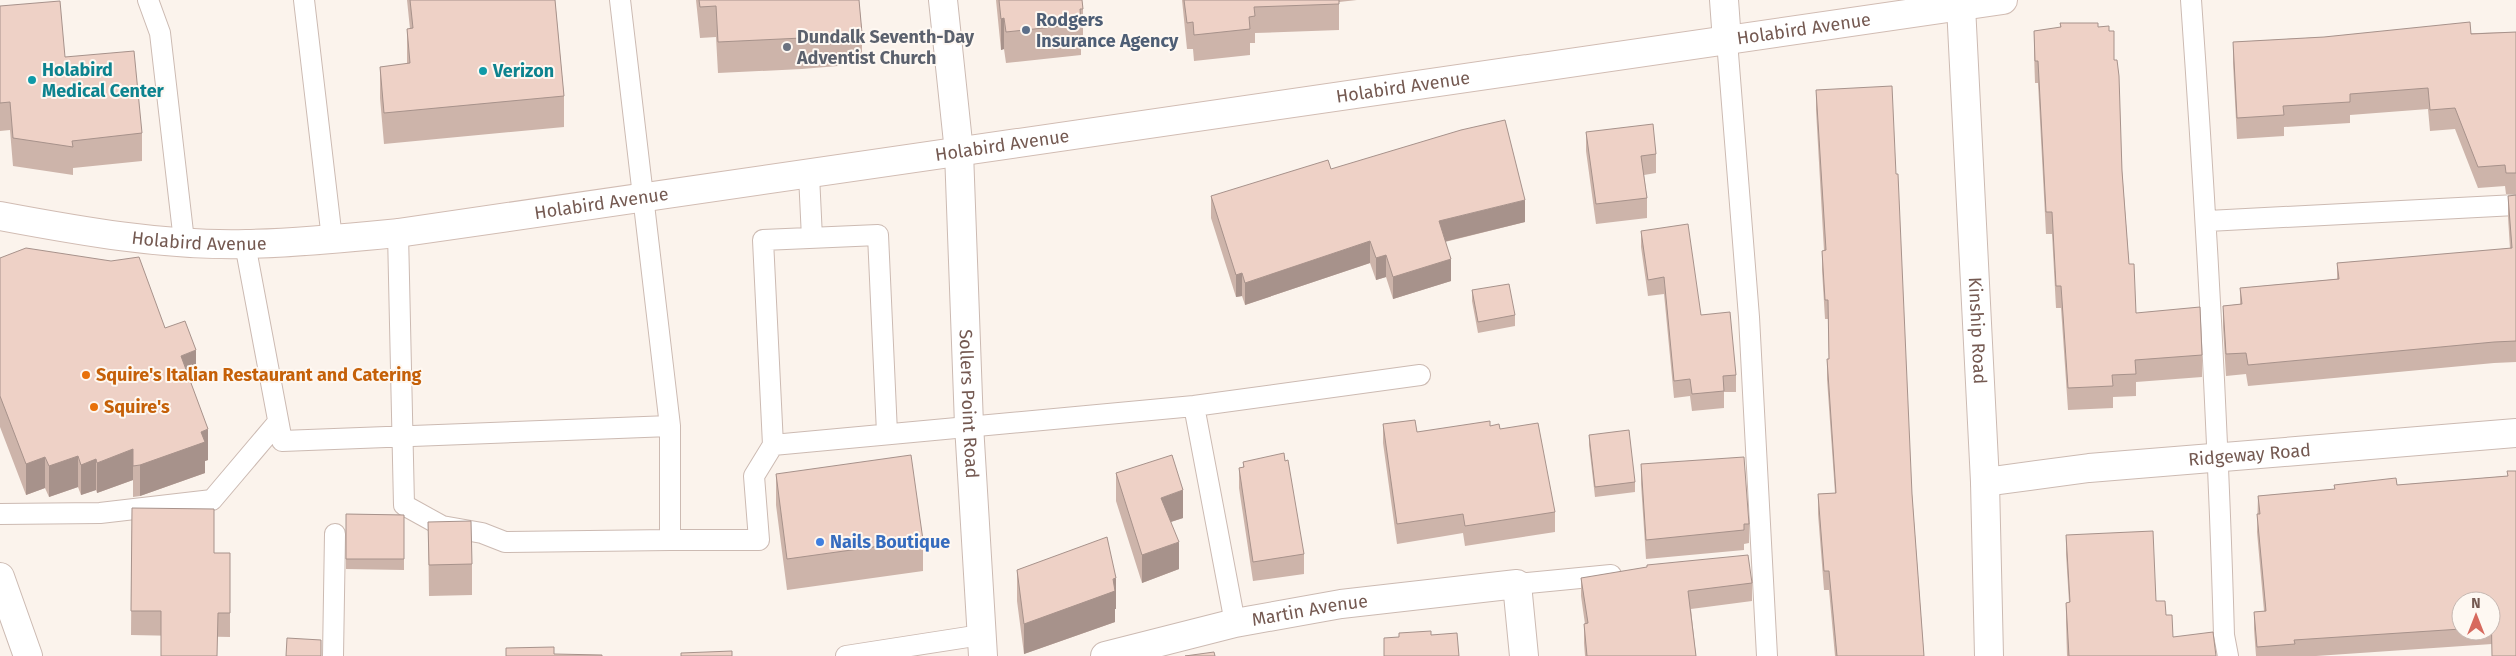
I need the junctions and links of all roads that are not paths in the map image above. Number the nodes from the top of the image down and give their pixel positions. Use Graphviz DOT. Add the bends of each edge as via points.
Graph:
graph roads {
  1 [pos="148,0"];
  2 [pos="304,0"];
  3 [pos="620,0"];
  4 [pos="943,0"];
  5 [pos="1724,0"];
  6 [pos="2003,0"];
  7 [pos="2192,0"];
  8 [pos="1961,6"];
  9 [pos="1727,41"];
  10 [pos="959,152"];
  11 [pos="809,175"];
  12 [pos="642,198"];
  13 [pos="2516,205"];
  14 [pos="0,216"];
  15 [pos="2208,221"];
  16 [pos="398,233"];
  17 [pos="812,238"];
  18 [pos="332,239"];
  19 [pos="184,241"];
  20 [pos="245,244"];
  21 [pos="1420,375"];
  22 [pos="1194,406"];
  23 [pos="278,422"];
  24 [pos="969,425"];
  25 [pos="670,426"];
  26 [pos="887,433"];
  27 [pos="2516,433"];
  28 [pos="403,436"];
  29 [pos="773,445"];
  30 [pos="2219,458"];
  31 [pos="1985,482"];
  32 [pos="0,514"];
  33 [pos="335,534"];
  34 [pos="670,540"];
  35 [pos="1635,572"];
  36 [pos="0,577"];
  37 [pos="1517,584"];
  38 [pos="1235,623"];
  39 [pos="982,645"];
  40 [pos="28,656"];
  41 [pos="333,656"];
  42 [pos="846,656"];
  43 [pos="1105,656"];
  44 [pos="1524,656"];
  45 [pos="1767,656"];
  46 [pos="1989,656"];
  47 [pos="2228,656"];
  1 -- 19 [label="lane" via="160,33"];
  2 -- 18 [label="lane"];
  3 -- 12 [label="lane"];
  4 -- 10 [label="street, Sollers Point Road"];
  5 -- 9 [label="street"];
  6 -- 8 [label="street, Holabird Avenue"];
  7 -- 15 [label="lane"];
  8 -- 9 [label="street, Holabird Avenue"];
  8 -- 31 [label="street, Kinship Road"];
  9 -- 10 [label="street, Holabird Avenue"];
  9 -- 45 [label="lane" via="1749,317 1752,561"];
  10 -- 11 [label="street, Holabird Avenue"];
  10 -- 24 [label="street, Sollers Point Road"];
  11 -- 12 [label="street, Holabird Avenue"];
  11 -- 17 [label="lane"];
  12 -- 16 [label="street, Holabird Avenue"];
  12 -- 25 [label="lane"];
  13 -- 15 [label="lane"];
  14 -- 19 [label="street, Holabird Avenue" via="54,226"];
  15 -- 30 [label="lane"];
  16 -- 18 [label="street, Holabird Avenue"];
  16 -- 28 [label="lane"];
  17 -- 26 [label="lane" via="878,235"];
  17 -- 29 [label="lane" via="763,240"];
  18 -- 20 [label="street, Holabird Avenue"];
  19 -- 20 [label="street, Holabird Avenue"];
  20 -- 23 [label="lane"];
  21 -- 22 [label="lane"];
  22 -- 24 [label="lane"];
  22 -- 38 [label="lane"];
  23 -- 28 [label="lane" via="282,441"];
  23 -- 32 [label="lane" via="212,500 100,513"];
  24 -- 26 [label="lane"];
  24 -- 39 [label="street, Sollers Point Road"];
  25 -- 28 [label="lane"];
  25 -- 34 [label="lane"];
  26 -- 29 [label="lane"];
  27 -- 30 [label="street, Ridgeway Road"];
  28 -- 34 [label="lane" via="404,505 442,526 482,533 505,542"];
  29 -- 34 [label="lane" via="754,476 759,540"];
  30 -- 31 [label="street, Ridgeway Road" via="2089,468"];
  30 -- 47 [label="lane" via="2224,635"];
  31 -- 46 [label="street, Kinship Road"];
  33 -- 41 [label="lane"];
  35 -- 37 [label="lane"];
  36 -- 40 [label="street"];
  37 -- 38 [label="street, Martin Avenue" via="1341,604"];
  37 -- 44 [label="street"];
  38 -- 43 [label="street, Martin Avenue"];
  39 -- 42 [label="lane"];
}
